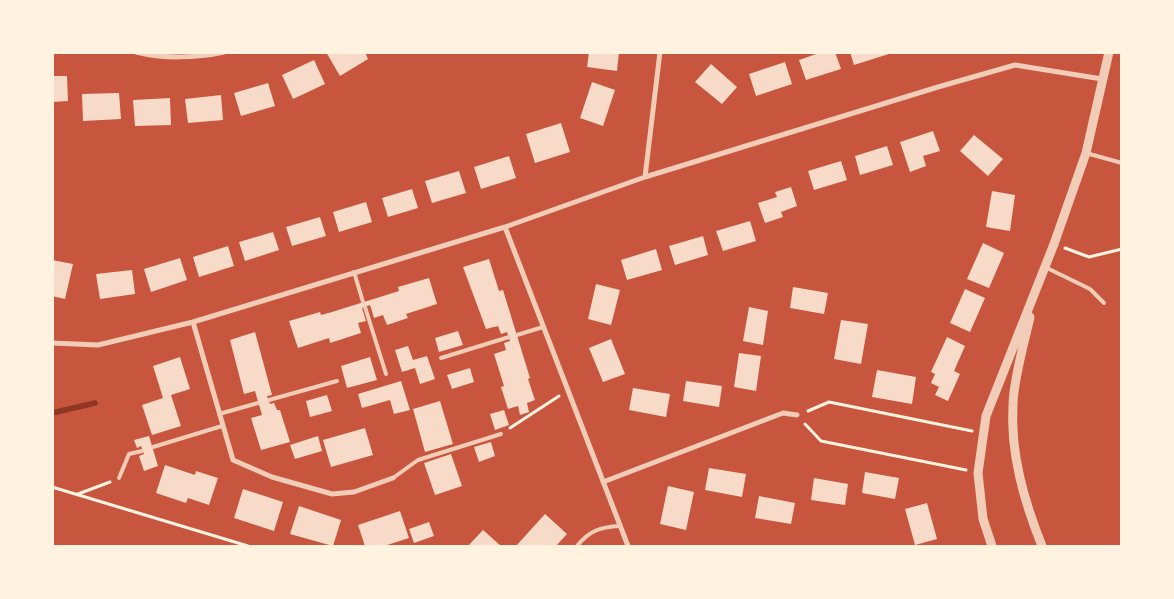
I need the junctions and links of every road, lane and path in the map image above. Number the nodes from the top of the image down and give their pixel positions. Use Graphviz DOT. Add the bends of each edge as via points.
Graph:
graph roads {
  1 [pos="136,52"];
  2 [pos="224,52"];
  3 [pos="660,52"];
  4 [pos="1109,52"];
  5 [pos="1102,79"];
  6 [pos="1086,153"];
  7 [pos="1122,163"];
  8 [pos="645,178"];
  9 [pos="504,227"];
  10 [pos="1054,244"];
  11 [pos="1122,249"];
  12 [pos="1045,267"];
  13 [pos="354,272"];
  14 [pos="1034,294"];
  15 [pos="1104,302"];
  16 [pos="193,322"];
  17 [pos="543,326"];
  18 [pos="517,335"];
  19 [pos="509,337"];
  20 [pos="52,343"];
  21 [pos="440,358"];
  22 [pos="386,374"];
  23 [pos="336,380"];
  24 [pos="568,390"];
  25 [pos="269,400"];
  26 [pos="258,403"];
  27 [pos="219,414"];
  28 [pos="797,416"];
  29 [pos="222,426"];
  30 [pos="982,433"];
  31 [pos="501,434"];
  32 [pos="153,447"];
  33 [pos="142,450"];
  34 [pos="978,473"];
  35 [pos="120,478"];
  36 [pos="393,478"];
  37 [pos="603,482"];
  38 [pos="52,487"];
  39 [pos="77,494"];
  40 [pos="620,526"];
  41 [pos="248,546"];
  42 [pos="577,546"];
  43 [pos="628,546"];
  44 [pos="992,546"];
  45 [pos="1042,546"];
  1 -- 2 [label="street" via="208,56"];
  3 -- 8 [label="street"];
  4 -- 5 [label="street"];
  5 -- 6 [label="street"];
  5 -- 8 [label="street" via="1015,65"];
  6 -- 7 [label="lane"];
  6 -- 10 [label="street"];
  8 -- 9 [label="street"];
  9 -- 13 [label="street"];
  9 -- 17 [label="street"];
  10 -- 11 [label="path" via="1089,258"];
  10 -- 12 [label="street"];
  12 -- 14 [label="street"];
  12 -- 15 [label="lane" via="1090,289"];
  13 -- 16 [label="street"];
  13 -- 22 [label="lane"];
  14 -- 30 [label="street"];
  14 -- 45 [label="street" via="1012,403 1016,455 1025,505"];
  16 -- 20 [label="street" via="98,345"];
  16 -- 27 [label="street"];
  17 -- 18 [label="lane"];
  17 -- 24 [label="street"];
  19 -- 21 [label="lane"];
  23 -- 25 [label="lane"];
  24 -- 31 [label="path"];
  24 -- 37 [label="street"];
  26 -- 27 [label="lane"];
  27 -- 29 [label="street"];
  28 -- 30 [label="path" via="829,402"];
  28 -- 34 [label="path" via="821,441"];
  28 -- 37 [label="street" via="783,413"];
  29 -- 32 [label="lane"];
  29 -- 36 [label="street" via="233,460 272,477 332,494 354,492"];
  30 -- 34 [label="street"];
  31 -- 36 [label="lane" via="418,460"];
  33 -- 35 [label="lane" via="129,454"];
  34 -- 44 [label="street" via="983,519"];
  35 -- 39 [label="path"];
  37 -- 40 [label="street"];
  38 -- 39 [label="path"];
  39 -- 41 [label="path"];
  40 -- 42 [label="lane" via="600,526"];
  40 -- 43 [label="street"];
}
